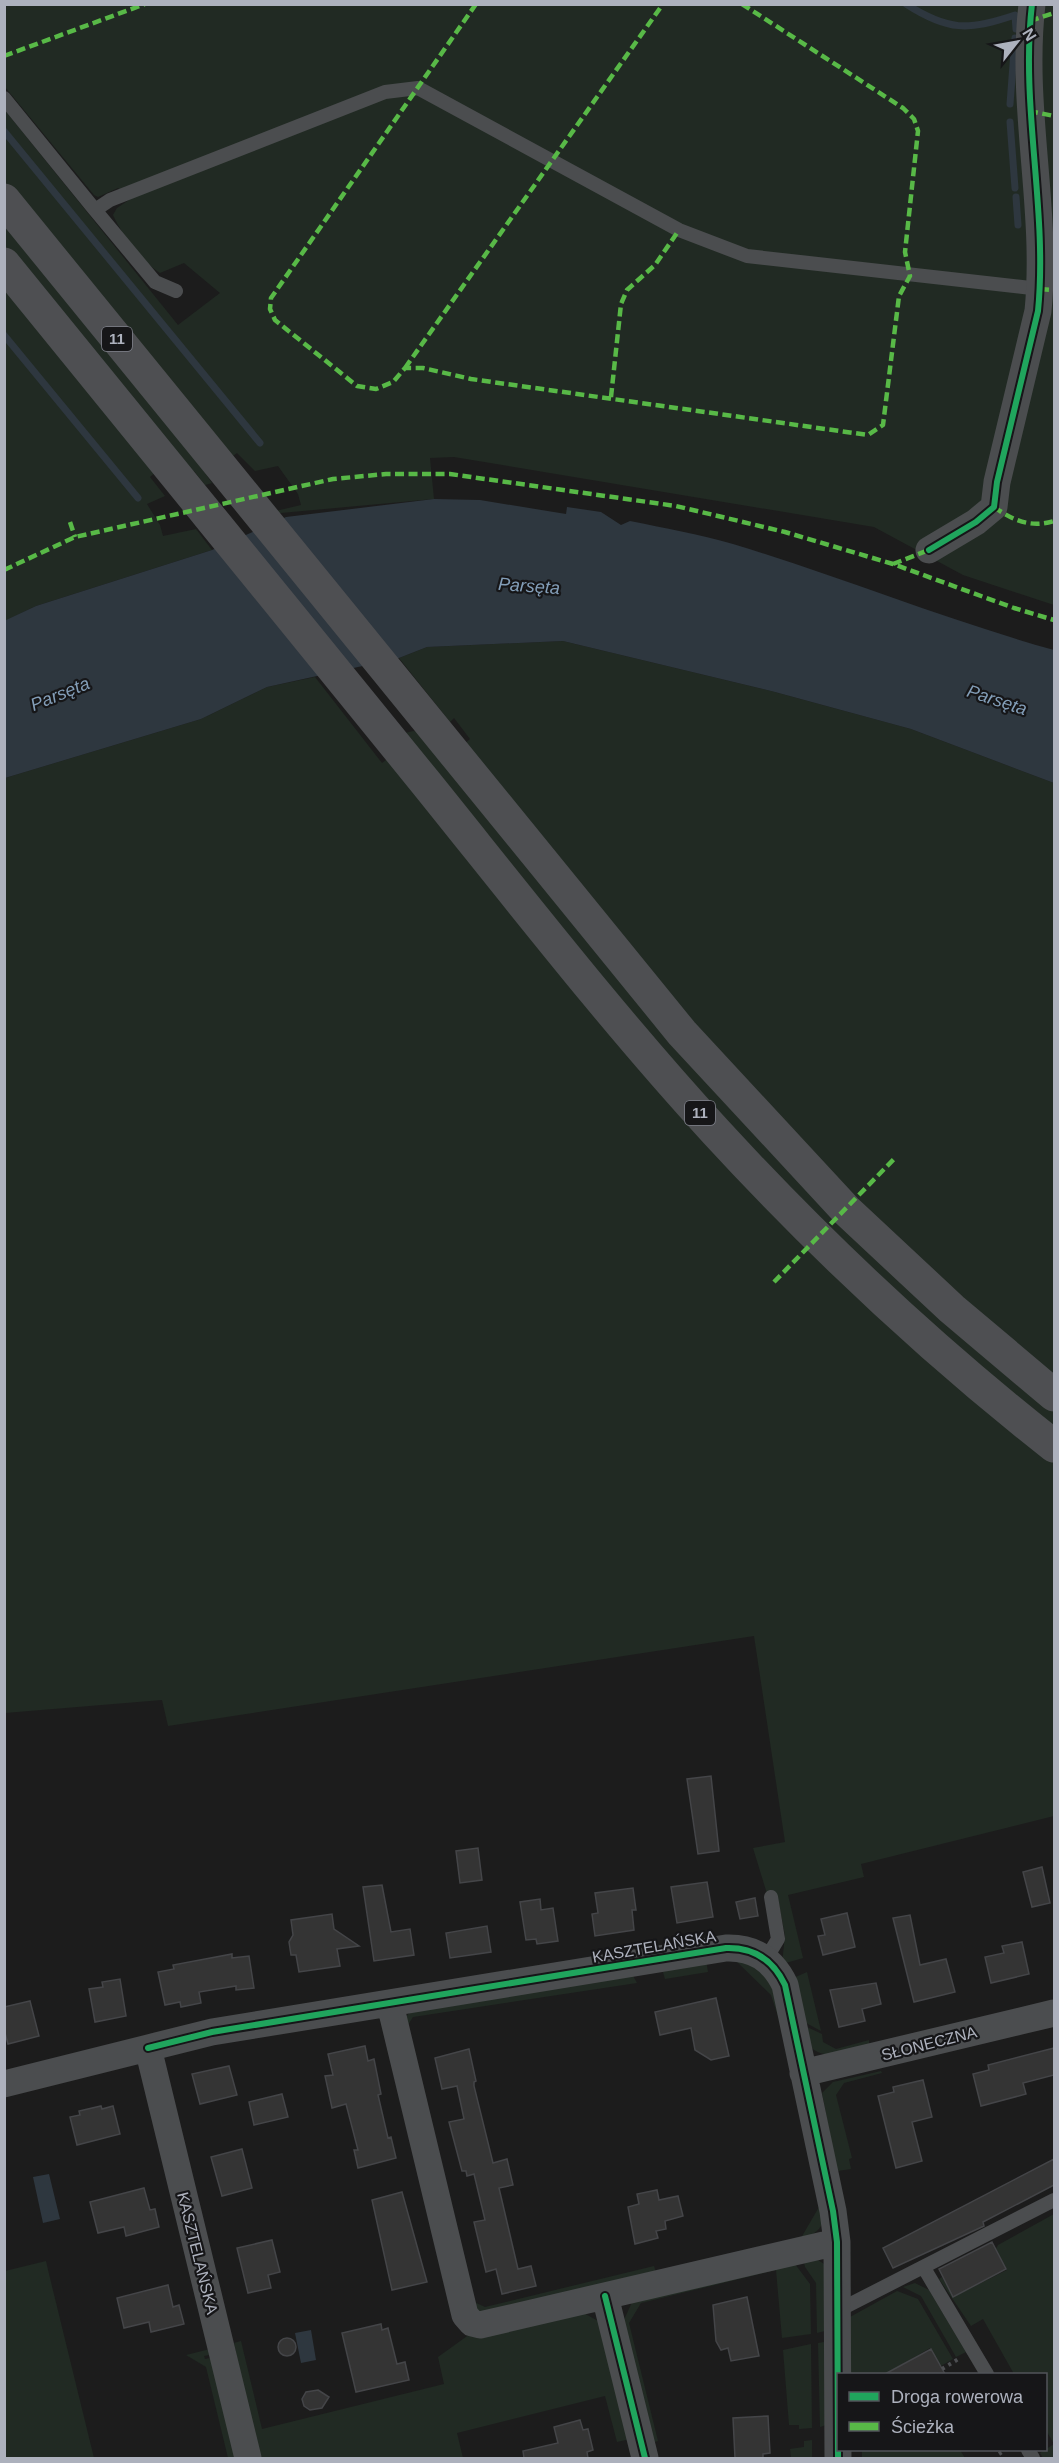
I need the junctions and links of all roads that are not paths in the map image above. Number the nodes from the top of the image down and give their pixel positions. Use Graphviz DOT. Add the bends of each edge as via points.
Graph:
graph roads {
  1 [pos="1032,4"];
  2 [pos="4,98"];
  3 [pos="4,200"];
  4 [pos="95,210"];
  5 [pos="4,264"];
  6 [pos="1040,289"];
  7 [pos="176,291"];
  8 [pos="929,550"];
  9 [pos="1054,1395"];
  10 [pos="1054,1446"];
  11 [pos="771,1897"];
  12 [pos="766,1959"];
  13 [pos="390,2004"];
  14 [pos="1054,2013"];
  15 [pos="148,2048"];
  16 [pos="803,2073"];
  17 [pos="4,2084"];
  18 [pos="1054,2200"];
  19 [pos="837,2242"];
  20 [pos="924,2268"];
  21 [pos="605,2296"];
  22 [pos="839,2310"];
  23 [pos="839,2373"];
  24 [pos="986,2373"];
  25 [pos="248,2458"];
  26 [pos="645,2458"];
  1 -- 6 [label="street" via="1029,111"];
  2 -- 4 [label="lane"];
  3 -- 9 [label="main road, 11" via="654,999 846,1210"];
  4 -- 6 [label="lane" via="110,200 385,92 418,88 679,230 747,256"];
  4 -- 7 [label="lane" via="155,282"];
  5 -- 10 [label="main road, 11" via="624,1025 748,1166 895,1311"];
  6 -- 8 [label="street" via="994,507"];
  11 -- 12 [label="lane" via="778,1939"];
  12 -- 13 [label="street, KASZTELAŃSKA" via="748,1950 726,1948"];
  12 -- 16 [label="street" via="785,1985"];
  13 -- 15 [label="street, KASZTELAŃSKA" via="212,2032"];
  13 -- 21 [label="street" via="465,2315 480,2325"];
  14 -- 16 [label="street, SŁONECZNA"];
  15 -- 17 [label="street, KASZTELAŃSKA"];
  15 -- 25 [label="street, KASZTELAŃSKA"];
  16 -- 19 [label="street"];
  18 -- 20 [label="lane"];
  19 -- 21 [label="street"];
  19 -- 22 [label="street"];
  20 -- 22 [label="lane"];
  20 -- 24 [label="lane"];
  21 -- 26 [label="street"];
  22 -- 23 [label="street"];
}
